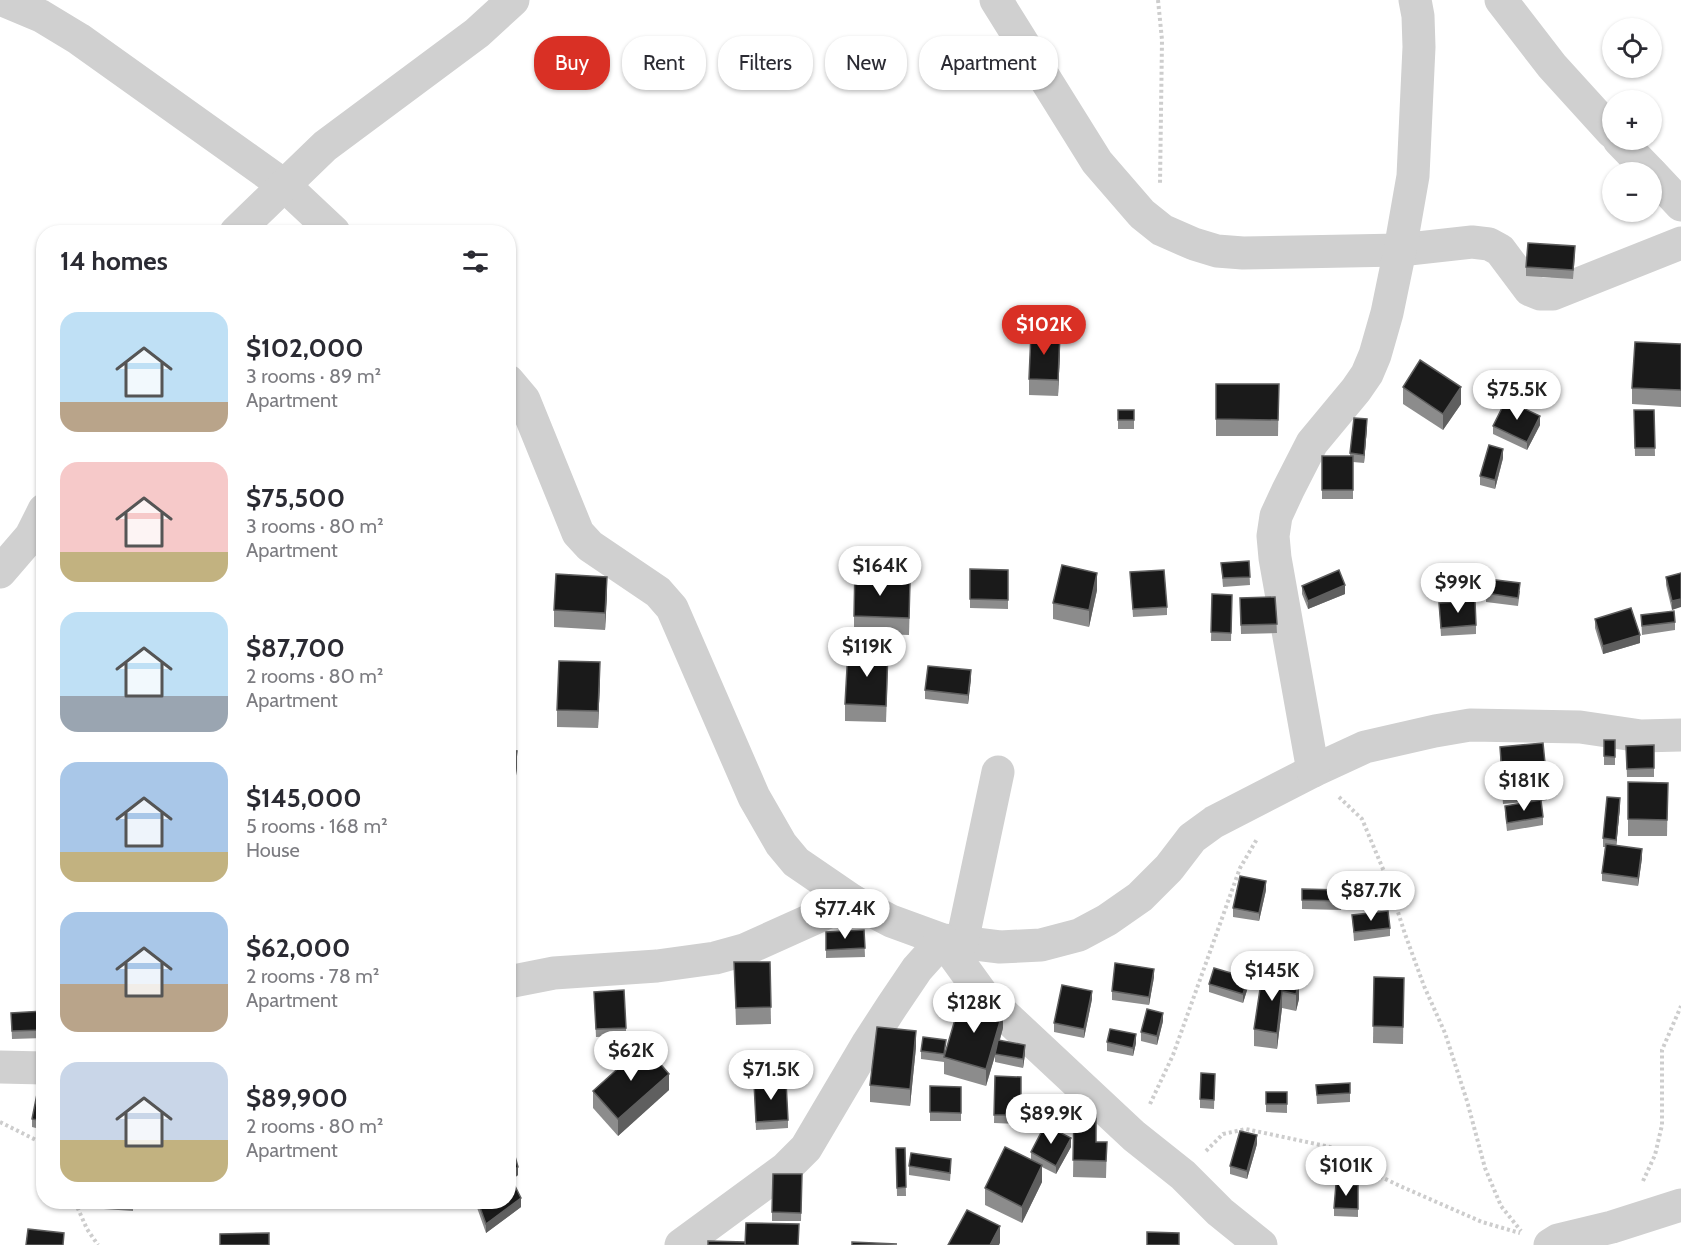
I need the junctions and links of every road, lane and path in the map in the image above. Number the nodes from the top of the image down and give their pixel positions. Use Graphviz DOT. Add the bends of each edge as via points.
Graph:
graph roads {
  1 [pos="3,0"];
  2 [pos="513,0"];
  3 [pos="996,0"];
  4 [pos="1158,0"];
  5 [pos="1415,0"];
  6 [pos="1501,0"];
  7 [pos="1602,121"];
  8 [pos="1629,150"];
  9 [pos="1640,162"];
  10 [pos="1662,185"];
  11 [pos="285,186"];
  12 [pos="1681,205"];
  13 [pos="243,225"];
  14 [pos="327,225"];
  15 [pos="1162,230"];
  16 [pos="1681,243"];
  17 [pos="1401,250"];
  18 [pos="516,390"];
  19 [pos="36,526"];
  20 [pos="0,572"];
  21 [pos="1681,735"];
  22 [pos="1313,771"];
  23 [pos="998,772"];
  24 [pos="1262,830"];
  25 [pos="853,901"];
  26 [pos="952,941"];
  27 [pos="516,980"];
  28 [pos="1681,1006"];
  29 [pos="0,1067"];
  30 [pos="36,1068"];
  31 [pos="0,1122"];
  32 [pos="1134,1136"];
  33 [pos="36,1140"];
  34 [pos="1183,1175"];
  35 [pos="1681,1205"];
  36 [pos="78,1209"];
  37 [pos="1612,1227"];
  38 [pos="98,1245"];
  39 [pos="681,1245"];
  40 [pos="1262,1245"];
  41 [pos="1550,1245"];
  1 -- 11 [label="street" via="41,16 79,39"];
  2 -- 11 [label="street" via="477,33 325,146"];
  3 -- 15 [label="street" via="1097,162 1142,214"];
  4 -- 15 [label="path" via="1162,40"];
  5 -- 17 [label="street" via="1419,47 1413,176"];
  6 -- 7 [label="street" via="1552,66"];
  8 -- 9 [label="street"];
  10 -- 12 [label="street"];
  11 -- 13 [label="street"];
  11 -- 14 [label="street"];
  15 -- 17 [label="street" via="1217,251"];
  16 -- 17 [label="street" via="1553,294 1530,290 1500,250 1489,244 1472,242"];
  17 -- 22 [label="street" via="1387,314 1367,374 1312,442 1276,516 1275,558"];
  18 -- 25 [label="street" via="524,400 578,533 590,546 658,592 672,608 754,797 781,844 796,862"];
  19 -- 20 [label="street"];
  21 -- 22 [label="street" via="1641,736 1580,727 1470,725 1365,747"];
  22 -- 26 [label="street" via="1214,822 1192,838 1140,897 1079,935 1041,945 1000,947"];
  22 -- 34 [label="path" via="1362,819 1445,1033 1485,1168 1501,1206 1524,1234 1482,1221 1400,1186 1376,1174 1354,1156 1246,1129 1223,1134"];
  23 -- 26 [label="street"];
  24 -- 32 [label="path" via="1240,868 1173,1055"];
  25 -- 26 [label="street" via="891,921"];
  25 -- 27 [label="street" via="744,950 715,958 554,973"];
  26 -- 32 [label="street" via="982,994"];
  26 -- 39 [label="street" via="917,969 806,1148 786,1168"];
  28 -- 37 [label="path" via="1662,1050 1662,1125 1655,1155 1640,1187"];
  29 -- 30 [label="street"];
  31 -- 33 [label="path"];
  32 -- 34 [label="street"];
  34 -- 40 [label="street" via="1220,1212"];
  35 -- 37 [label="street"];
  36 -- 38 [label="path"];
  37 -- 41 [label="street"];
}
